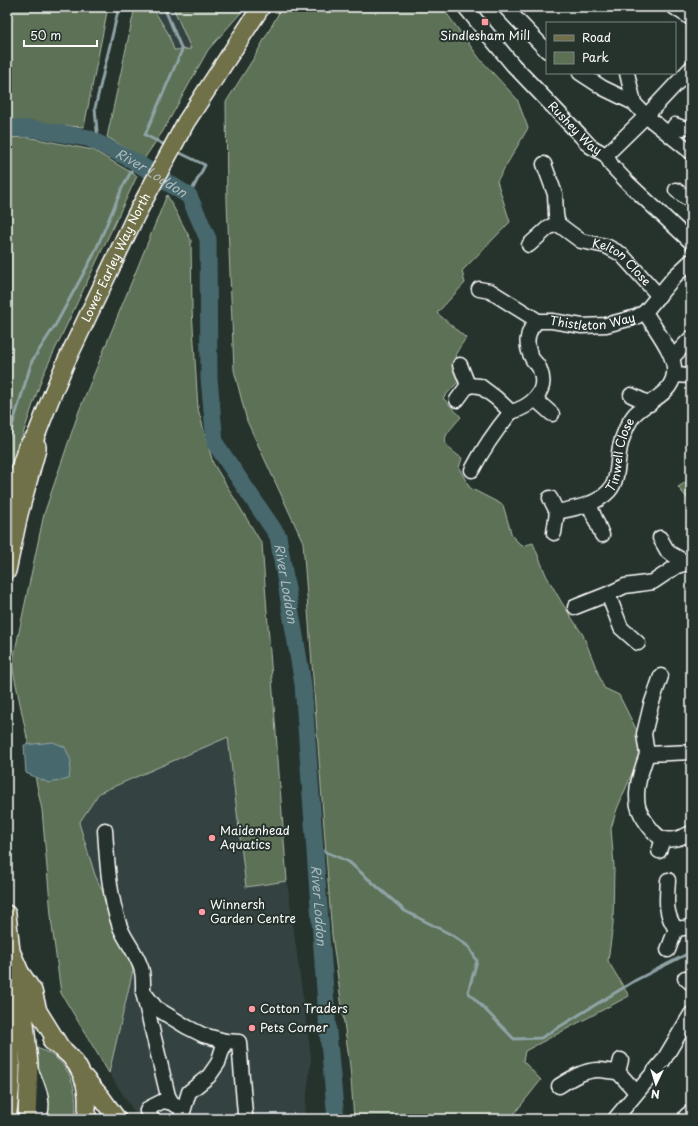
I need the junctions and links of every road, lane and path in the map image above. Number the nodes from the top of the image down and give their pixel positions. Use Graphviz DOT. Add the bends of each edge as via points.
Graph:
graph roads {
  1 [pos="261,7"];
  2 [pos="465,7"];
  3 [pos="505,7"];
  4 [pos="674,7"];
  5 [pos="687,19"];
  6 [pos="546,50"];
  7 [pos="691,68"];
  8 [pos="582,74"];
  9 [pos="627,74"];
  10 [pos="634,103"];
  11 [pos="646,116"];
  12 [pos="683,128"];
  13 [pos="669,134"];
  14 [pos="691,152"];
  15 [pos="606,155"];
  16 [pos="544,164"];
  17 [pos="558,224"];
  18 [pos="691,242"];
  19 [pos="529,245"];
  20 [pos="691,261"];
  21 [pos="479,289"];
  22 [pos="658,296"];
  23 [pos="645,312"];
  24 [pos="538,321"];
  25 [pos="691,338"];
  26 [pos="672,358"];
  27 [pos="460,365"];
  28 [pos="674,375"];
  29 [pos="691,376"];
  30 [pos="468,385"];
  31 [pos="631,395"];
  32 [pos="535,399"];
  33 [pos="457,400"];
  34 [pos="650,404"];
  35 [pos="511,412"];
  36 [pos="552,414"];
  37 [pos="36,436"];
  38 [pos="472,470"];
  39 [pos="550,498"];
  40 [pos="589,504"];
  41 [pos="7,508"];
  42 [pos="557,512"];
  43 [pos="554,533"];
  44 [pos="602,535"];
  45 [pos="660,538"];
  46 [pos="689,563"];
  47 [pos="7,571"];
  48 [pos="608,594"];
  49 [pos="575,607"];
  50 [pos="638,643"];
  51 [pos="661,676"];
  52 [pos="691,752"];
  53 [pos="647,754"];
  54 [pos="105,830"];
  55 [pos="691,833"];
  56 [pos="668,880"];
  57 [pos="7,914"];
  58 [pos="691,927"];
  59 [pos="676,929"];
  60 [pos="668,950"];
  61 [pos="11,974"];
  62 [pos="143,992"];
  63 [pos="691,1014"];
  64 [pos="15,1034"];
  65 [pos="226,1041"];
  66 [pos="62,1048"];
  67 [pos="30,1065"];
  68 [pos="82,1074"];
  69 [pos="559,1086"];
  70 [pos="636,1092"];
  71 [pos="179,1110"];
  72 [pos="7,1119"];
  73 [pos="27,1119"];
  74 [pos="38,1119"];
  75 [pos="86,1119"];
  76 [pos="117,1119"];
  77 [pos="152,1119"];
  78 [pos="244,1119"];
  79 [pos="615,1119"];
  1 -- 37 [label="main road, Lower Earley Way North" via="172,146 115,258 62,372"];
  2 -- 15 [label="street, Rushey Way" via="518,70 590,146"];
  3 -- 6 [label="street"];
  4 -- 5 [label="street"];
  7 -- 11 [label="street"];
  8 -- 10 [label="street"];
  9 -- 10 [label="street"];
  10 -- 11 [label="street"];
  11 -- 13 [label="street"];
  11 -- 15 [label="street"];
  12 -- 13 [label="street" via="675,125"];
  13 -- 14 [label="street"];
  15 -- 18 [label="street, Rushey Way" via="612,166 628,183"];
  16 -- 17 [label="street" via="555,194"];
  17 -- 19 [label="street" via="549,227"];
  17 -- 22 [label="street, Kelton Close" via="581,241 606,246 621,254"];
  20 -- 22 [label="street, Thistleton Way"];
  21 -- 24 [label="street, Thistleton Way" via="490,292"];
  22 -- 23 [label="street, Thistleton Way"];
  23 -- 24 [label="street, Thistleton Way" via="606,325 582,326"];
  23 -- 26 [label="street"];
  24 -- 32 [label="street" via="530,329 528,336 530,354 543,377 540,392"];
  25 -- 26 [label="street"];
  26 -- 28 [label="street"];
  27 -- 30 [label="street"];
  28 -- 29 [label="street"];
  28 -- 34 [label="street, Tinwell Close" via="664,392"];
  30 -- 33 [label="street"];
  30 -- 35 [label="street" via="480,386"];
  31 -- 34 [label="street"];
  32 -- 35 [label="street" via="523,409"];
  32 -- 36 [label="street"];
  34 -- 40 [label="street, Tinwell Close" via="635,414 629,424 620,446 615,479 610,490"];
  35 -- 38 [label="street"];
  37 -- 41 [label="main road, Lower Earley Way North" via="27,447"];
  37 -- 47 [label="main road, Lower Earley Way North" via="37,449"];
  39 -- 42 [label="street"];
  40 -- 42 [label="street, Tinwell Close"];
  40 -- 44 [label="street"];
  42 -- 43 [label="street"];
  45 -- 46 [label="street" via="668,552"];
  46 -- 48 [label="street" via="677,566 653,582 625,586"];
  48 -- 49 [label="street"];
  48 -- 50 [label="street" via="621,628"];
  51 -- 53 [label="street" via="644,734"];
  52 -- 53 [label="street"];
  53 -- 55 [label="street" via="637,795 638,807 643,818 661,845"];
  54 -- 62 [label="street" via="107,866 114,907 121,928 140,965"];
  56 -- 59 [label="street" via="667,911"];
  57 -- 61 [label="main road"];
  58 -- 59 [label="street"];
  59 -- 60 [label="street"];
  61 -- 64 [label="main road"];
  61 -- 66 [label="main road" via="33,991 38,1011"];
  62 -- 65 [label="street" via="156,1008 187,1027 203,1035"];
  62 -- 71 [label="street" via="168,1096"];
  63 -- 70 [label="street" via="663,1061"];
  64 -- 66 [label="main road" via="47,1040"];
  64 -- 67 [label="main road"];
  64 -- 72 [label="main road"];
  65 -- 71 [label="street" via="218,1063 209,1076 189,1092"];
  65 -- 78 [label="street" via="239,1042"];
  66 -- 68 [label="main road"];
  67 -- 73 [label="main road"];
  67 -- 74 [label="street" via="42,1099"];
  68 -- 75 [label="main road" via="87,1092"];
  68 -- 76 [label="main road"];
  69 -- 70 [label="street" via="586,1072 616,1068"];
  70 -- 79 [label="street"];
  71 -- 77 [label="street" via="163,1100 147,1111"];
}
